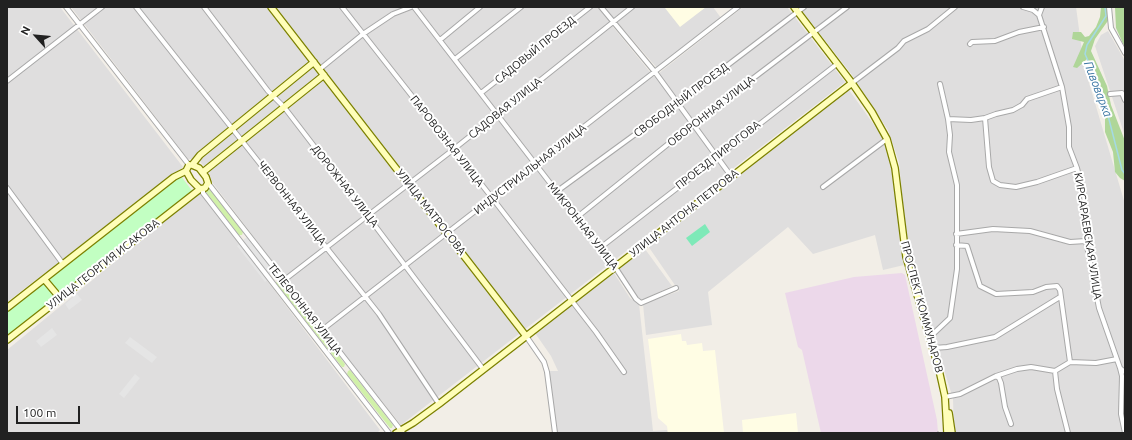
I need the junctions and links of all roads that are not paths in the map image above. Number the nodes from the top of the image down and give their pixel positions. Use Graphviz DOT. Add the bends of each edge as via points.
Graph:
graph roads {
  1 [pos="66,7"];
  2 [pos="102,7"];
  3 [pos="136,7"];
  4 [pos="204,7"];
  5 [pos="271,7"];
  6 [pos="342,7"];
  7 [pos="412,7"];
  8 [pos="480,7"];
  9 [pos="521,7"];
  10 [pos="590,7"];
  11 [pos="602,7"];
  12 [pos="632,7"];
  13 [pos="738,7"];
  14 [pos="804,7"];
  15 [pos="847,7"];
  16 [pos="955,7"];
  17 [pos="1023,7"];
  18 [pos="1042,7"];
  19 [pos="1109,7"];
  20 [pos="796,9"];
  21 [pos="1039,15"];
  22 [pos="613,22"];
  23 [pos="79,24"];
  24 [pos="1044,27"];
  25 [pos="813,32"];
  26 [pos="363,34"];
  27 [pos="440,40"];
  28 [pos="970,44"];
  29 [pos="1125,53"];
  30 [pos="455,59"];
  31 [pos="314,62"];
  32 [pos="837,64"];
  33 [pos="320,69"];
  34 [pos="655,72"];
  35 [pos="324,75"];
  36 [pos="7,81"];
  37 [pos="852,83"];
  38 [pos="940,84"];
  39 [pos="1062,87"];
  40 [pos="481,93"];
  41 [pos="1110,94"];
  42 [pos="274,95"];
  43 [pos="1125,100"];
  44 [pos="678,103"];
  45 [pos="284,107"];
  46 [pos="497,114"];
  47 [pos="985,118"];
  48 [pos="948,119"];
  49 [pos="693,124"];
  50 [pos="233,128"];
  51 [pos="887,139"];
  52 [pos="243,141"];
  53 [pos="454,149"];
  54 [pos="717,156"];
  55 [pos="535,165"];
  56 [pos="189,167"];
  57 [pos="1078,168"];
  58 [pos="203,172"];
  59 [pos="731,176"];
  60 [pos="208,183"];
  61 [pos="408,183"];
  62 [pos="7,188"];
  63 [pos="823,188"];
  64 [pos="202,189"];
  65 [pos="556,192"];
  66 [pos="493,199"];
  67 [pos="368,215"];
  68 [pos="576,218"];
  69 [pos="447,233"];
  70 [pos="956,234"];
  71 [pos="1086,241"];
  72 [pos="326,246"];
  73 [pos="956,246"];
  74 [pos="600,248"];
  75 [pos="63,264"];
  76 [pos="406,265"];
  77 [pos="615,267"];
  78 [pos="44,279"];
  79 [pos="283,281"];
  80 [pos="676,288"];
  81 [pos="1060,297"];
  82 [pos="60,298"];
  83 [pos="365,298"];
  84 [pos="571,300"];
  85 [pos="7,308"];
  86 [pos="322,330"];
  87 [pos="526,336"];
  88 [pos="931,336"];
  89 [pos="7,340"];
  90 [pos="934,348"];
  91 [pos="1117,359"];
  92 [pos="1070,362"];
  93 [pos="1120,368"];
  94 [pos="483,369"];
  95 [pos="1055,371"];
  96 [pos="624,372"];
  97 [pos="1125,372"];
  98 [pos="996,376"];
  99 [pos="945,397"];
  100 [pos="439,404"];
  101 [pos="1011,424"];
  102 [pos="401,432"];
  103 [pos="389,433"];
  104 [pos="555,433"];
  105 [pos="947,433"];
  106 [pos="952,433"];
  107 [pos="1068,433"];
  108 [pos="1125,433"];
  1 -- 23 [label="street"];
  2 -- 23 [label="street"];
  3 -- 50 [label="street, ЧЕРВОННАЯ УЛИЦА"];
  4 -- 42 [label="street, ДОРОЖНАЯ УЛИЦА" via="268,91"];
  5 -- 31 [label="street, УЛИЦА МАТРОСОВА"];
  6 -- 26 [label="street, ПАРОВОЗНАЯ УЛИЦА"];
  7 -- 26 [label="street" via="393,14"];
  7 -- 27 [label="street, МИКРОННАЯ УЛИЦА"];
  8 -- 27 [label="street"];
  9 -- 30 [label="street"];
  10 -- 40 [label="street, САДОВЫЙ ПРОЕЗД"];
  11 -- 22 [label="street"];
  12 -- 22 [label="street, САДОВАЯ УЛИЦА"];
  13 -- 34 [label="street, ИНДУСТРИАЛЬНАЯ УЛИЦА"];
  14 -- 20 [label="street, СВОБОДНЫЙ ПРОЕЗД"];
  15 -- 25 [label="street, ОБОРОННАЯ УЛИЦА"];
  16 -- 37 [label="street, УЛИЦА АНТОНА ПЕТРОВА" via="928,29 904,41"];
  17 -- 21 [label="street"];
  18 -- 21 [label="street"];
  19 -- 29 [label="street" via="1111,28"];
  20 -- 25 [label="street, ПРОСПЕКТ КОММУНАРОВ"];
  20 -- 44 [label="street, СВОБОДНЫЙ ПРОЕЗД"];
  21 -- 24 [label="street, КИРСАРАЕВСКАЯ УЛИЦА"];
  22 -- 34 [label="street"];
  22 -- 46 [label="street, САДОВАЯ УЛИЦА"];
  23 -- 36 [label="street"];
  23 -- 56 [label="street"];
  24 -- 28 [label="street" via="994,41"];
  24 -- 39 [label="street, КИРСАРАЕВСКАЯ УЛИЦА"];
  25 -- 32 [label="street, ПРОСПЕКТ КОММУНАРОВ"];
  25 -- 49 [label="street, ОБОРОННАЯ УЛИЦА"];
  26 -- 33 [label="street"];
  26 -- 53 [label="street, ПАРОВОЗНАЯ УЛИЦА"];
  27 -- 30 [label="street, МИКРОННАЯ УЛИЦА"];
  30 -- 40 [label="street, МИКРОННАЯ УЛИЦА"];
  31 -- 33 [label="street, УЛИЦА МАТРОСОВА"];
  31 -- 42 [label="street"];
  32 -- 37 [label="street, ПРОСПЕКТ КОММУНАРОВ"];
  32 -- 54 [label="street, ПРОЕЗД ПИРОГОВА"];
  33 -- 35 [label="street, УЛИЦА МАТРОСОВА"];
  34 -- 44 [label="street"];
  34 -- 55 [label="street, ИНДУСТРИАЛЬНАЯ УЛИЦА"];
  35 -- 45 [label="street"];
  35 -- 61 [label="street, УЛИЦА МАТРОСОВА"];
  37 -- 51 [label="street, ПРОСПЕКТ КОММУНАРОВ"];
  37 -- 59 [label="street, УЛИЦА АНТОНА ПЕТРОВА"];
  38 -- 48 [label="street"];
  39 -- 47 [label="street" via="1027,99 1022,106 1013,110"];
  39 -- 57 [label="street, КИРСАРАЕВСКАЯ УЛИЦА" via="1069,127 1069,146"];
  40 -- 46 [label="street, МИКРОННАЯ УЛИЦА"];
  41 -- 43 [label="street" via="1122,93"];
  42 -- 45 [label="street, ДОРОЖНАЯ УЛИЦА"];
  42 -- 50 [label="street"];
  44 -- 49 [label="street"];
  44 -- 65 [label="street, СВОБОДНЫЙ ПРОЕЗД"];
  45 -- 52 [label="street"];
  45 -- 67 [label="street, ДОРОЖНАЯ УЛИЦА"];
  46 -- 53 [label="street, САДОВАЯ УЛИЦА"];
  46 -- 55 [label="street, МИКРОННАЯ УЛИЦА"];
  47 -- 48 [label="street"];
  47 -- 57 [label="street" via="992,181 1016,188"];
  48 -- 70 [label="street" via="949,152 957,185"];
  49 -- 54 [label="street"];
  49 -- 68 [label="street, ОБОРОННАЯ УЛИЦА"];
  50 -- 52 [label="street, ЧЕРВОННАЯ УЛИЦА"];
  50 -- 56 [label="street"];
  51 -- 63 [label="street"];
  51 -- 88 [label="street, ПРОСПЕКТ КОММУНАРОВ" via="895,168 906,257"];
  52 -- 58 [label="street"];
  52 -- 72 [label="street, ЧЕРВОННАЯ УЛИЦА"];
  53 -- 61 [label="street, САДОВАЯ УЛИЦА"];
  53 -- 66 [label="street, ПАРОВОЗНАЯ УЛИЦА"];
  54 -- 59 [label="street"];
  54 -- 74 [label="street, ПРОЕЗД ПИРОГОВА"];
  55 -- 65 [label="street, МИКРОННАЯ УЛИЦА"];
  55 -- 66 [label="street, ИНДУСТРИАЛЬНАЯ УЛИЦА"];
  56 -- 58 [label="street"];
  56 -- 64 [label="street" via="191,180"];
  56 -- 75 [label="street"];
  57 -- 71 [label="street, КИРСАРАЕВСКАЯ УЛИЦА" via="1086,218"];
  58 -- 60 [label="street"];
  59 -- 77 [label="street, УЛИЦА АНТОНА ПЕТРОВА"];
  60 -- 64 [label="street, УЛИЦА ГЕОРГИЯ ИСАКОВА"];
  60 -- 79 [label="street, ТЕЛЕФОННАЯ УЛИЦА"];
  61 -- 67 [label="street, САДОВАЯ УЛИЦА"];
  61 -- 69 [label="street, УЛИЦА МАТРОСОВА"];
  62 -- 75 [label="street"];
  64 -- 82 [label="street, УЛИЦА ГЕОРГИЯ ИСАКОВА"];
  64 -- 103 [label="street, ТЕЛЕФОННАЯ УЛИЦА"];
  65 -- 68 [label="street, МИКРОННАЯ УЛИЦА"];
  66 -- 69 [label="street, ИНДУСТРИАЛЬНАЯ УЛИЦА"];
  66 -- 84 [label="street, ПАРОВОЗНАЯ УЛИЦА"];
  67 -- 72 [label="street, САДОВАЯ УЛИЦА"];
  67 -- 76 [label="street, ДОРОЖНАЯ УЛИЦА"];
  68 -- 74 [label="street, МИКРОННАЯ УЛИЦА"];
  69 -- 76 [label="street, ИНДУСТРИАЛЬНАЯ УЛИЦА"];
  69 -- 87 [label="street, УЛИЦА МАТРОСОВА"];
  70 -- 71 [label="street" via="993,229 1030,231 1070,242"];
  70 -- 73 [label="street"];
  71 -- 91 [label="street, КИРСАРАЕВСКАЯ УЛИЦА" via="1099,308"];
  72 -- 79 [label="street, САДОВАЯ УЛИЦА"];
  72 -- 83 [label="street, ЧЕРВОННАЯ УЛИЦА"];
  73 -- 81 [label="street" via="964,245 969,248 978,282 984,289 1000,295 1033,292 1054,285 1060,290"];
  73 -- 88 [label="street" via="957,269 950,318"];
  74 -- 77 [label="street, МИКРОННАЯ УЛИЦА"];
  75 -- 78 [label="street"];
  76 -- 83 [label="street, ИНДУСТРИАЛЬНАЯ УЛИЦА"];
  76 -- 94 [label="street, ДОРОЖНАЯ УЛИЦА"];
  77 -- 80 [label="street, МИКРОННАЯ УЛИЦА" via="636,299 641,302"];
  77 -- 84 [label="street, УЛИЦА АНТОНА ПЕТРОВА"];
  78 -- 82 [label="street"];
  78 -- 85 [label="street"];
  79 -- 86 [label="street, ТЕЛЕФОННАЯ УЛИЦА"];
  81 -- 90 [label="street" via="995,337"];
  81 -- 92 [label="street"];
  82 -- 89 [label="street, УЛИЦА ГЕОРГИЯ ИСАКОВА"];
  83 -- 86 [label="street, ИНДУСТРИАЛЬНАЯ УЛИЦА"];
  83 -- 100 [label="street, ЧЕРВОННАЯ УЛИЦА" via="379,314"];
  84 -- 87 [label="street, УЛИЦА АНТОНА ПЕТРОВА"];
  84 -- 96 [label="street, ПАРОВОЗНАЯ УЛИЦА"];
  86 -- 102 [label="street, ТЕЛЕФОННАЯ УЛИЦА"];
  87 -- 94 [label="street, УЛИЦА АНТОНА ПЕТРОВА"];
  87 -- 104 [label="street, УЛИЦА МАТРОСОВА" via="544,362"];
  88 -- 90 [label="street, ПРОСПЕКТ КОММУНАРОВ"];
  90 -- 99 [label="street, ПРОСПЕКТ КОММУНАРОВ"];
  91 -- 92 [label="street" via="1096,363"];
  91 -- 93 [label="street, КИРСАРАЕВСКАЯ УЛИЦА"];
  92 -- 95 [label="street"];
  93 -- 97 [label="street"];
  93 -- 108 [label="street, КИРСАРАЕВСКАЯ УЛИЦА" via="1121,414"];
  94 -- 100 [label="street, УЛИЦА АНТОНА ПЕТРОВА"];
  95 -- 98 [label="street" via="1031,367"];
  95 -- 107 [label="street"];
  98 -- 99 [label="street" via="960,394"];
  98 -- 101 [label="street" via="1001,383"];
  99 -- 105 [label="street, ПРОСПЕКТ КОММУНАРОВ"];
  99 -- 106 [label="street, ПРОСПЕКТ КОММУНАРОВ"];
  100 -- 102 [label="street, УЛИЦА АНТОНА ПЕТРОВА"];
}
